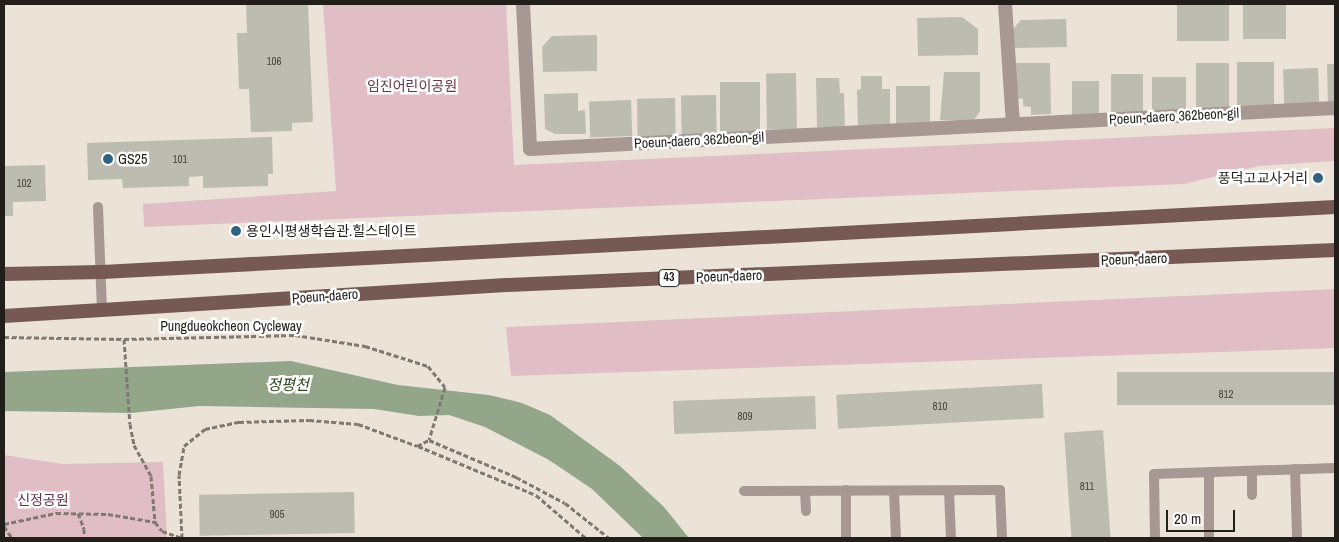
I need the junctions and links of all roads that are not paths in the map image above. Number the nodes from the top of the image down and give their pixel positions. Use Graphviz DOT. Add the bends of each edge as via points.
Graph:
graph roads {
  1 [pos="523,4"];
  2 [pos="1005,4"];
  3 [pos="1335,108"];
  4 [pos="1013,124"];
  5 [pos="98,207"];
  6 [pos="1335,207"];
  7 [pos="1335,250"];
  8 [pos="102,272"];
  9 [pos="4,274"];
  10 [pos="102,310"];
  11 [pos="4,316"];
  12 [pos="1335,468"];
  13 [pos="1295,469"];
  14 [pos="1252,470"];
  15 [pos="1209,472"];
  16 [pos="846,490"];
  17 [pos="744,491"];
  18 [pos="806,491"];
  19 [pos="894,491"];
  20 [pos="950,491"];
  21 [pos="1252,495"];
  22 [pos="806,511"];
  23 [pos="846,538"];
  24 [pos="896,538"];
  25 [pos="951,538"];
  26 [pos="1002,538"];
  27 [pos="1155,538"];
  28 [pos="1209,538"];
  29 [pos="1297,538"];
  1 -- 4 [label="street, Poeun-daero 362beon-gil" via="530,149"];
  2 -- 4 [label="street"];
  3 -- 4 [label="street, Poeun-daero 362beon-gil"];
  5 -- 8 [label="lane"];
  6 -- 8 [label="main road"];
  7 -- 10 [label="main road, Poeun-daero / 43" via="506,285"];
  8 -- 9 [label="main road"];
  8 -- 10 [label="lane"];
  10 -- 11 [label="main road, Poeun-daero / 43"];
  12 -- 13 [label="lane"];
  13 -- 14 [label="lane"];
  13 -- 29 [label="lane"];
  14 -- 15 [label="lane"];
  14 -- 21 [label="lane"];
  15 -- 27 [label="lane" via="1154,474"];
  15 -- 28 [label="lane"];
  16 -- 18 [label="lane"];
  16 -- 19 [label="lane"];
  16 -- 23 [label="lane"];
  17 -- 18 [label="lane"];
  18 -- 22 [label="lane"];
  19 -- 20 [label="lane"];
  19 -- 24 [label="lane"];
  20 -- 25 [label="lane"];
  20 -- 26 [label="lane" via="1000,490"];
}
